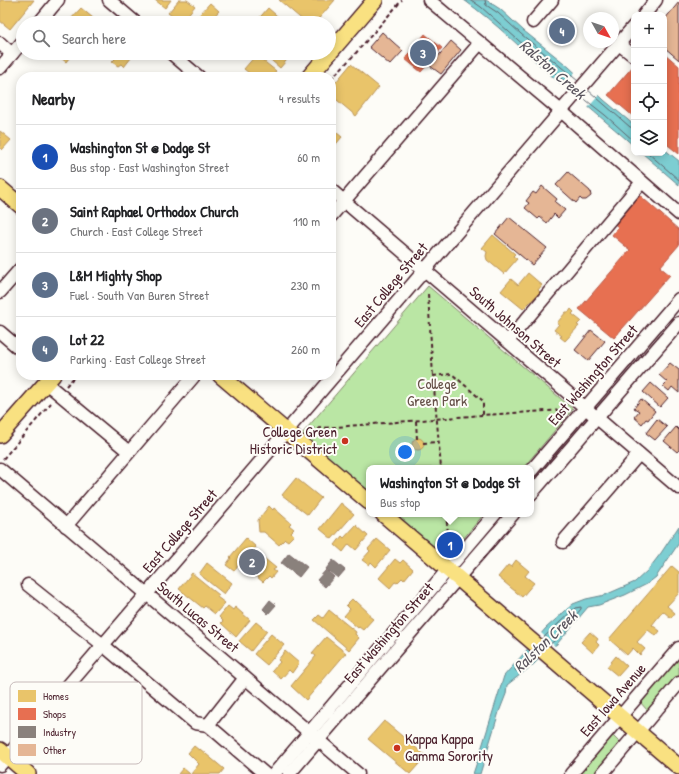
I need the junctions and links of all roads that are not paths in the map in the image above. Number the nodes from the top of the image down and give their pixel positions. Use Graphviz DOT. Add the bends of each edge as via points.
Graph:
graph roads {
  1 [pos="58,0"];
  2 [pos="109,0"];
  3 [pos="375,0"];
  4 [pos="429,0"];
  5 [pos="552,0"];
  6 [pos="656,0"];
  7 [pos="646,12"];
  8 [pos="45,16"];
  9 [pos="128,16"];
  10 [pos="533,22"];
  11 [pos="631,30"];
  12 [pos="0,43"];
  13 [pos="480,43"];
  14 [pos="619,44"];
  15 [pos="336,46"];
  16 [pos="616,48"];
  17 [pos="16,49"];
  18 [pos="12,54"];
  19 [pos="631,54"];
  20 [pos="179,60"];
  21 [pos="324,60"];
  22 [pos="0,68"];
  23 [pos="193,72"];
  24 [pos="313,72"];
  25 [pos="561,111"];
  26 [pos="642,182"];
  27 [pos="0,188"];
  28 [pos="336,194"];
  29 [pos="344,201"];
  30 [pos="16,202"];
  31 [pos="336,210"];
  32 [pos="679,214"];
  33 [pos="424,270"];
  34 [pos="16,274"];
  35 [pos="0,292"];
  36 [pos="679,299"];
  37 [pos="679,323"];
  38 [pos="0,332"];
  39 [pos="508,341"];
  40 [pos="16,346"];
  41 [pos="336,374"];
  42 [pos="47,380"];
  43 [pos="52,380"];
  44 [pos="191,380"];
  45 [pos="226,380"];
  46 [pos="331,380"];
  47 [pos="585,408"];
  48 [pos="597,418"];
  49 [pos="287,432"];
  50 [pos="0,435"];
  51 [pos="129,452"];
  52 [pos="639,454"];
  53 [pos="534,468"];
  54 [pos="0,469"];
  55 [pos="679,488"];
  56 [pos="534,491"];
  57 [pos="366,499"];
  58 [pos="386,517"];
  59 [pos="493,517"];
  60 [pos="510,517"];
  61 [pos="66,526"];
  62 [pos="563,542"];
  63 [pos="452,574"];
  64 [pos="28,585"];
  65 [pos="146,594"];
  66 [pos="103,645"];
  67 [pos="679,648"];
  68 [pos="245,678"];
  69 [pos="70,682"];
  70 [pos="679,683"];
  71 [pos="620,717"];
  72 [pos="208,724"];
  73 [pos="638,732"];
  74 [pos="314,737"];
  75 [pos="10,748"];
  76 [pos="2,757"];
  77 [pos="13,764"];
  78 [pos="679,767"];
  79 [pos="28,774"];
  80 [pos="265,774"];
  81 [pos="274,774"];
  82 [pos="289,774"];
  83 [pos="358,774"];
  84 [pos="571,774"];
  85 [pos="602,774"];
  1 -- 8 [label="street"];
  2 -- 9 [label="street"];
  3 -- 15 [label="main road"];
  4 -- 13 [label="street"];
  5 -- 10 [label="street"];
  6 -- 7 [label="street"];
  11 -- 14 [label="street, East College Street"];
  12 -- 18 [label="street"];
  13 -- 25 [label="street"];
  13 -- 29 [label="street"];
  14 -- 19 [label="street"];
  16 -- 25 [label="street, East College Street"];
  17 -- 18 [label="street"];
  18 -- 22 [label="street"];
  20 -- 23 [label="street"];
  21 -- 24 [label="main road"];
  25 -- 26 [label="street"];
  25 -- 33 [label="street, East College Street"];
  26 -- 32 [label="street"];
  26 -- 39 [label="street"];
  27 -- 30 [label="main road"];
  28 -- 29 [label="street, South Johnson Street"];
  29 -- 31 [label="street"];
  29 -- 33 [label="street, South Johnson Street"];
  33 -- 39 [label="street, South Johnson Street"];
  33 -- 41 [label="street, East College Street"];
  34 -- 35 [label="street"];
  36 -- 47 [label="street, East Washington Street"];
  37 -- 48 [label="street, East Washington Street"];
  38 -- 40 [label="street"];
  39 -- 47 [label="street, South Johnson Street"];
  42 -- 50 [label="main road"];
  43 -- 51 [label="street" via="59,394"];
  44 -- 51 [label="street"];
  45 -- 49 [label="main road"];
  46 -- 49 [label="street, East College Street"];
  47 -- 48 [label="street, South Johnson Street"];
  47 -- 53 [label="street, East Washington Street"];
  48 -- 52 [label="street, South Johnson Street"];
  48 -- 56 [label="street, East Washington Street"];
  49 -- 57 [label="main road"];
  49 -- 65 [label="street, East College Street"];
  51 -- 61 [label="street"];
  52 -- 55 [label="street, South Johnson Street"];
  52 -- 62 [label="street"];
  54 -- 61 [label="street, South Lucas Street"];
  58 -- 63 [label="main road"];
  59 -- 63 [label="street, East Washington Street"];
  60 -- 63 [label="street, East Washington Street"];
  61 -- 65 [label="street, South Lucas Street"];
  63 -- 71 [label="main road"];
  63 -- 74 [label="street, East Washington Street"];
  64 -- 66 [label="street"];
  65 -- 66 [label="street, East College Street"];
  65 -- 68 [label="street, South Lucas Street"];
  66 -- 69 [label="street, East College Street"];
  66 -- 72 [label="street" via="195,723"];
  67 -- 71 [label="street, East Iowa Avenue"];
  68 -- 72 [label="street"];
  68 -- 74 [label="street, South Lucas Street"];
  70 -- 73 [label="street"];
  71 -- 73 [label="main road"];
  71 -- 84 [label="street, East Iowa Avenue"];
  72 -- 80 [label="street"];
  73 -- 78 [label="main road"];
  73 -- 85 [label="street"];
  74 -- 81 [label="street, East Washington Street"];
  74 -- 82 [label="street, East Washington Street"];
  74 -- 83 [label="street, South Lucas Street"];
  75 -- 76 [label="street, East College Street"];
  77 -- 79 [label="main road"];
}
